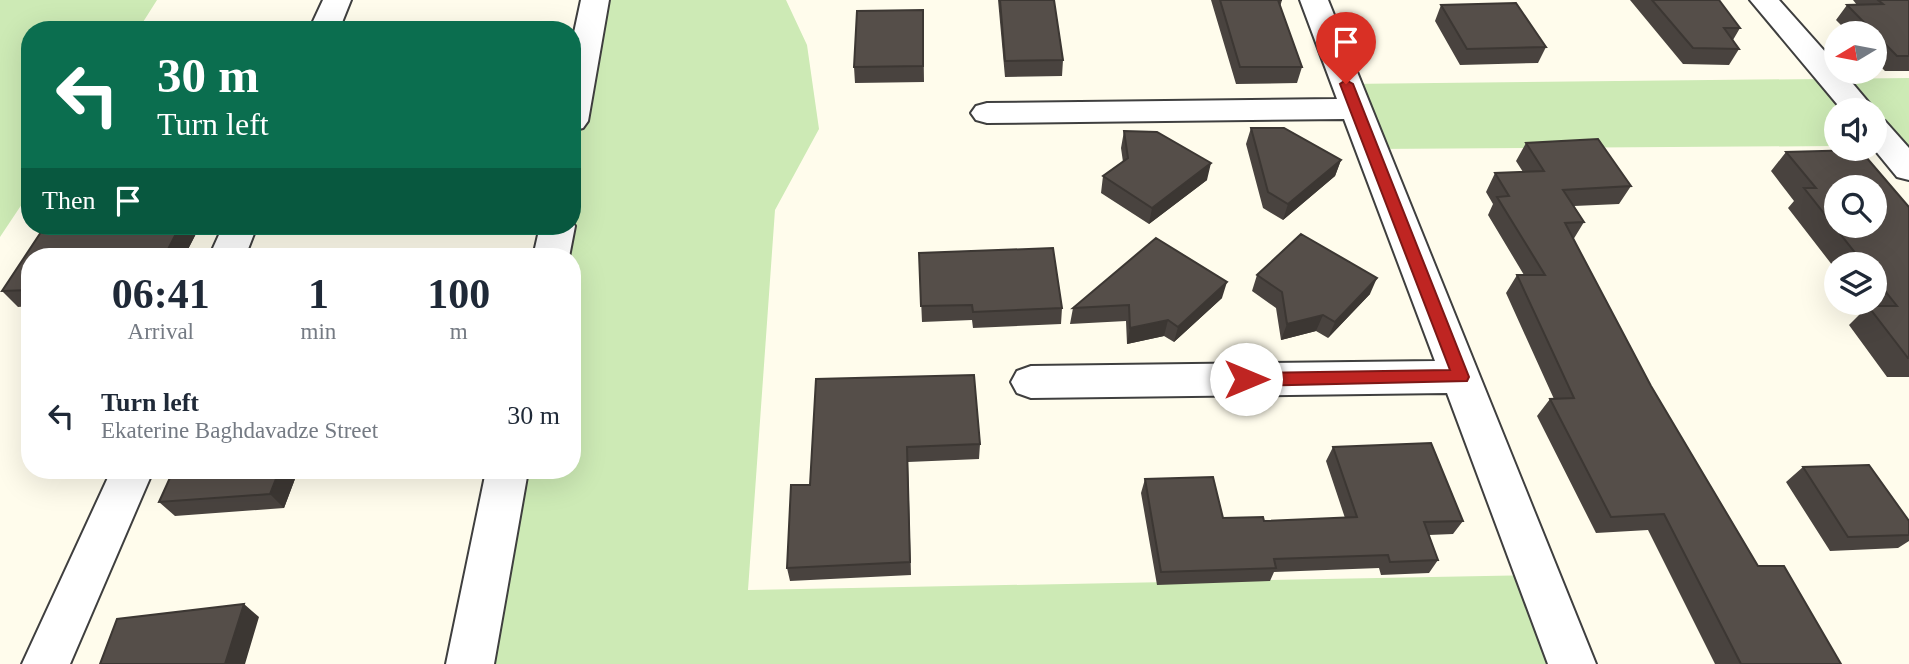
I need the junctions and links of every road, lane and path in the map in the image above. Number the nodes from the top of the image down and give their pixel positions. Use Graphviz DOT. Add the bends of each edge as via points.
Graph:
graph roads {
  1 [pos="337,0"];
  2 [pos="595,0"];
  3 [pos="1314,0"];
  4 [pos="1764,0"];
  5 [pos="328,21"];
  6 [pos="581,74"];
  7 [pos="1849,98"];
  8 [pos="1356,109"];
  9 [pos="987,113"];
  10 [pos="1887,143"];
  11 [pos="1909,169"];
  12 [pos="1461,377"];
  13 [pos="1031,382"];
  14 [pos="128,479"];
  15 [pos="505,479"];
  16 [pos="46,664"];
  17 [pos="470,664"];
  18 [pos="1572,664"];
  1 -- 5 [label="street"];
  2 -- 6 [label="street"];
  3 -- 8 [label="street"];
  4 -- 7 [label="street"];
  8 -- 9 [label="street"];
  8 -- 12 [label="street"];
  10 -- 11 [label="street"];
  12 -- 13 [label="street"];
  12 -- 18 [label="street"];
  14 -- 16 [label="street"];
  15 -- 17 [label="street"];
}
